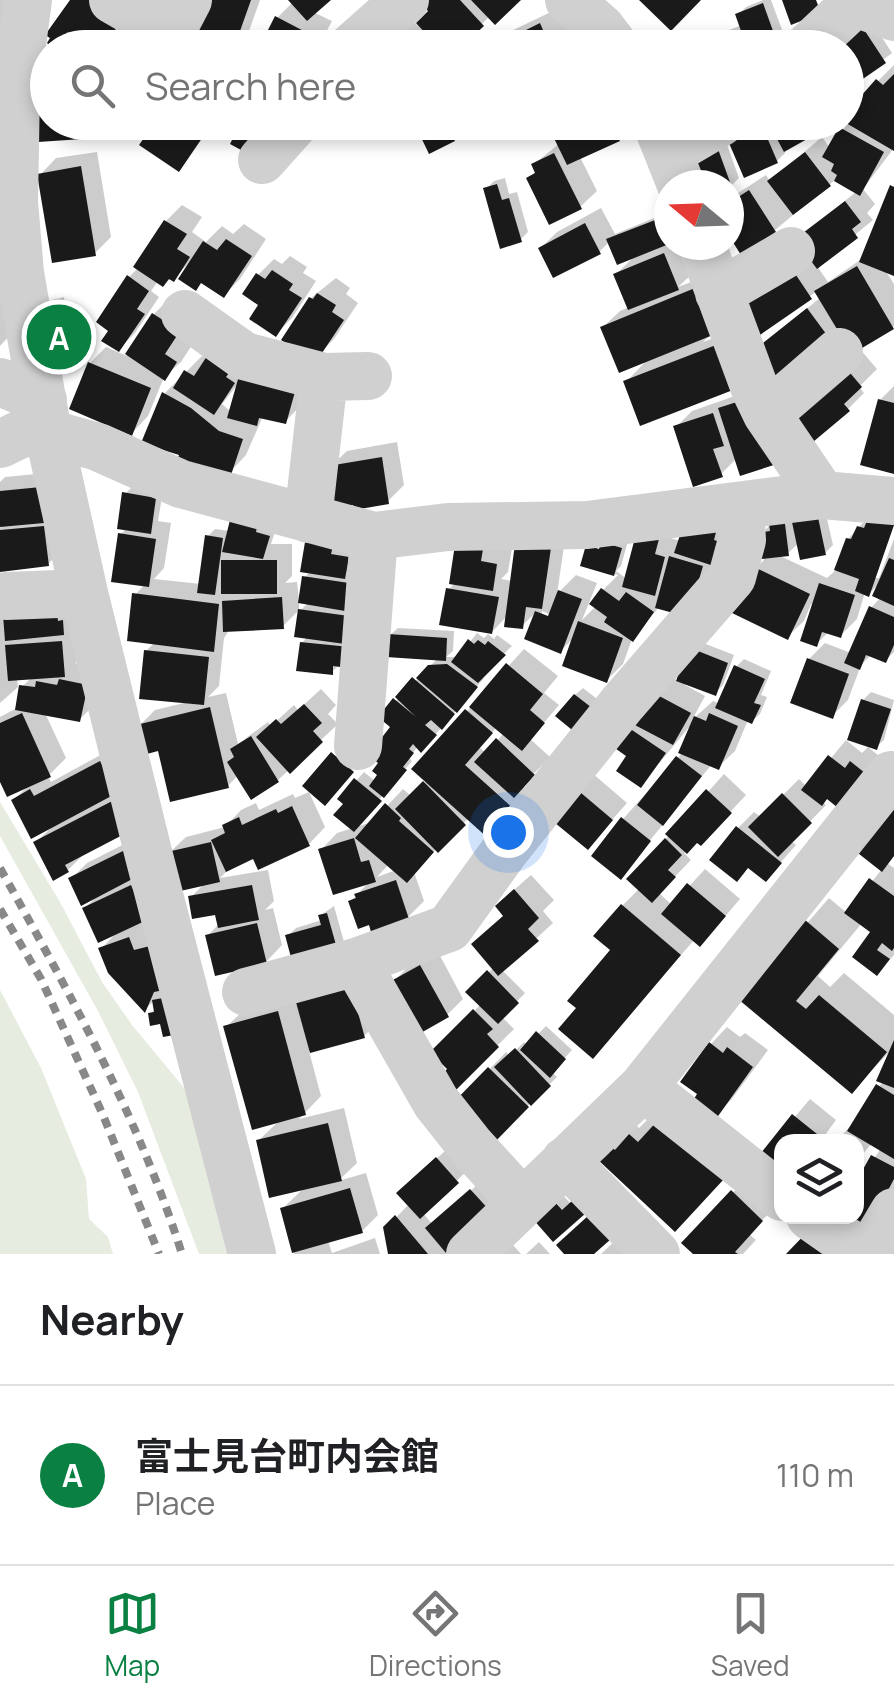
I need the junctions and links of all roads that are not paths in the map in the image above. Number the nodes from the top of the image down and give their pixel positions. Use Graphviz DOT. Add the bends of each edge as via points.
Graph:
graph roads {
  1 [pos="28,0"];
  2 [pos="113,0"];
  3 [pos="188,0"];
  4 [pos="405,0"];
  5 [pos="894,16"];
  6 [pos="371,30"];
  7 [pos="826,30"];
  8 [pos="8,86"];
  9 [pos="280,140"];
  10 [pos="691,140"];
  11 [pos="669,153"];
  12 [pos="262,160"];
  13 [pos="790,251"];
  14 [pos="707,260"];
  15 [pos="718,292"];
  16 [pos="185,314"];
  17 [pos="840,352"];
  18 [pos="34,409"];
  19 [pos="767,414"];
  20 [pos="0,444"];
  21 [pos="822,495"];
  22 [pos="894,500"];
  23 [pos="740,507"];
  24 [pos="299,531"];
  25 [pos="374,536"];
  26 [pos="84,593"];
  27 [pos="6,596"];
  28 [pos="358,746"];
  29 [pos="893,774"];
  30 [pos="356,962"];
  31 [pos="215,1001"];
  32 [pos="643,1087"];
  33 [pos="565,1162"];
  34 [pos="774,1191"];
  35 [pos="523,1203"];
  36 [pos="894,1212"];
  37 [pos="822,1224"];
  38 [pos="252,1254"];
  39 [pos="470,1254"];
  40 [pos="656,1254"];
  41 [pos="867,1254"];
  1 -- 8 [label="street"];
  2 -- 3 [label="street" via="160,27 175,25"];
  4 -- 6 [label="street"];
  5 -- 7 [label="street" via="855,3"];
  8 -- 18 [label="street"];
  9 -- 12 [label="street"];
  10 -- 11 [label="street"];
  13 -- 15 [label="street"];
  14 -- 15 [label="street"];
  15 -- 19 [label="street"];
  16 -- 24 [label="street" via="244,356 346,377"];
  17 -- 19 [label="street"];
  18 -- 20 [label="street"];
  18 -- 24 [label="street" via="98,447"];
  18 -- 26 [label="street"];
  19 -- 21 [label="street"];
  21 -- 22 [label="street"];
  21 -- 23 [label="street"];
  23 -- 25 [label="street" via="587,525 448,527"];
  23 -- 30 [label="street" via="742,540 732,577 622,704 449,928"];
  24 -- 25 [label="street"];
  25 -- 28 [label="street"];
  26 -- 27 [label="street"];
  26 -- 31 [label="street"];
  29 -- 32 [label="street"];
  30 -- 31 [label="street"];
  30 -- 35 [label="street" via="436,1102"];
  31 -- 38 [label="street"];
  32 -- 33 [label="street"];
  32 -- 34 [label="street"];
  33 -- 35 [label="street"];
  33 -- 40 [label="street"];
  35 -- 39 [label="street"];
  36 -- 41 [label="street"];
  37 -- 41 [label="street"];
}
